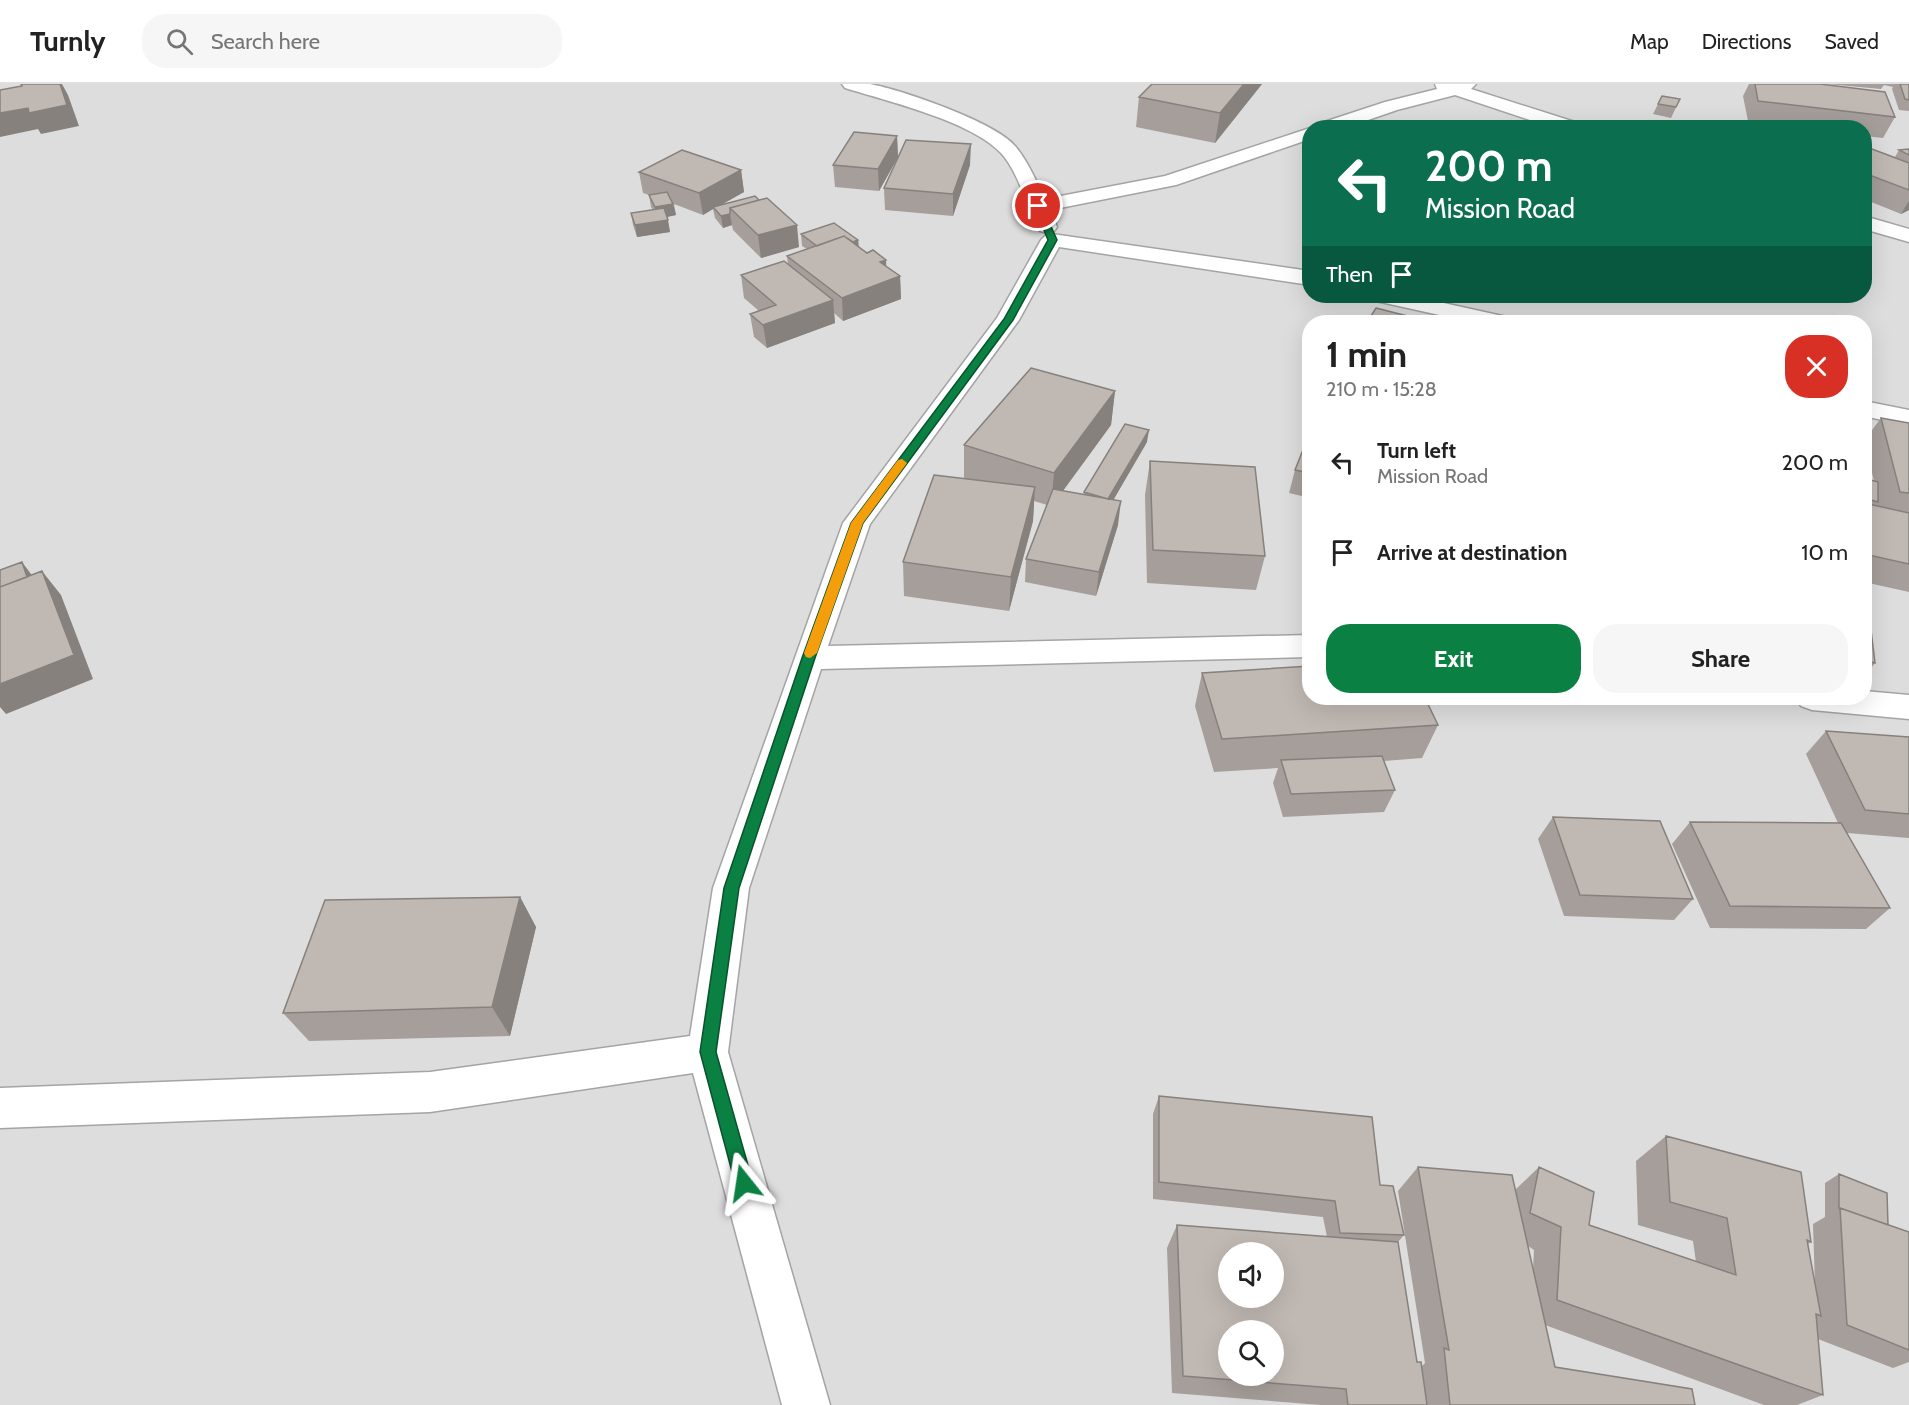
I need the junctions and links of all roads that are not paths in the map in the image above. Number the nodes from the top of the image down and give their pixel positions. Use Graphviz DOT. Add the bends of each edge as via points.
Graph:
graph roads {
  1 [pos="851,84"];
  2 [pos="1438,84"];
  3 [pos="1462,87"];
  4 [pos="1349,120"];
  5 [pos="1552,120"];
  6 [pos="1302,136"];
  7 [pos="1038,206"];
  8 [pos="1872,224"];
  9 [pos="1909,236"];
  10 [pos="1052,240"];
  11 [pos="1302,278"];
  12 [pos="1415,303"];
  13 [pos="1468,315"];
  14 [pos="1872,410"];
  15 [pos="1909,418"];
  16 [pos="1302,646"];
  17 [pos="809,658"];
  18 [pos="1872,704"];
  19 [pos="1909,707"];
  20 [pos="708,1052"];
  21 [pos="0,1108"];
  22 [pos="806,1405"];
  1 -- 7 [label="street" via="978,129 1007,148"];
  2 -- 3 [label="street"];
  3 -- 4 [label="street"];
  3 -- 5 [label="street"];
  6 -- 7 [label="street" via="1169,181"];
  7 -- 10 [label="street"];
  8 -- 9 [label="street"];
  10 -- 11 [label="street"];
  10 -- 17 [label="street" via="1008,320 857,523"];
  12 -- 13 [label="street"];
  14 -- 15 [label="street"];
  16 -- 17 [label="street"];
  17 -- 20 [label="street" via="731,888"];
  18 -- 19 [label="street"];
  20 -- 21 [label="street" via="430,1092"];
  20 -- 22 [label="street"];
}
